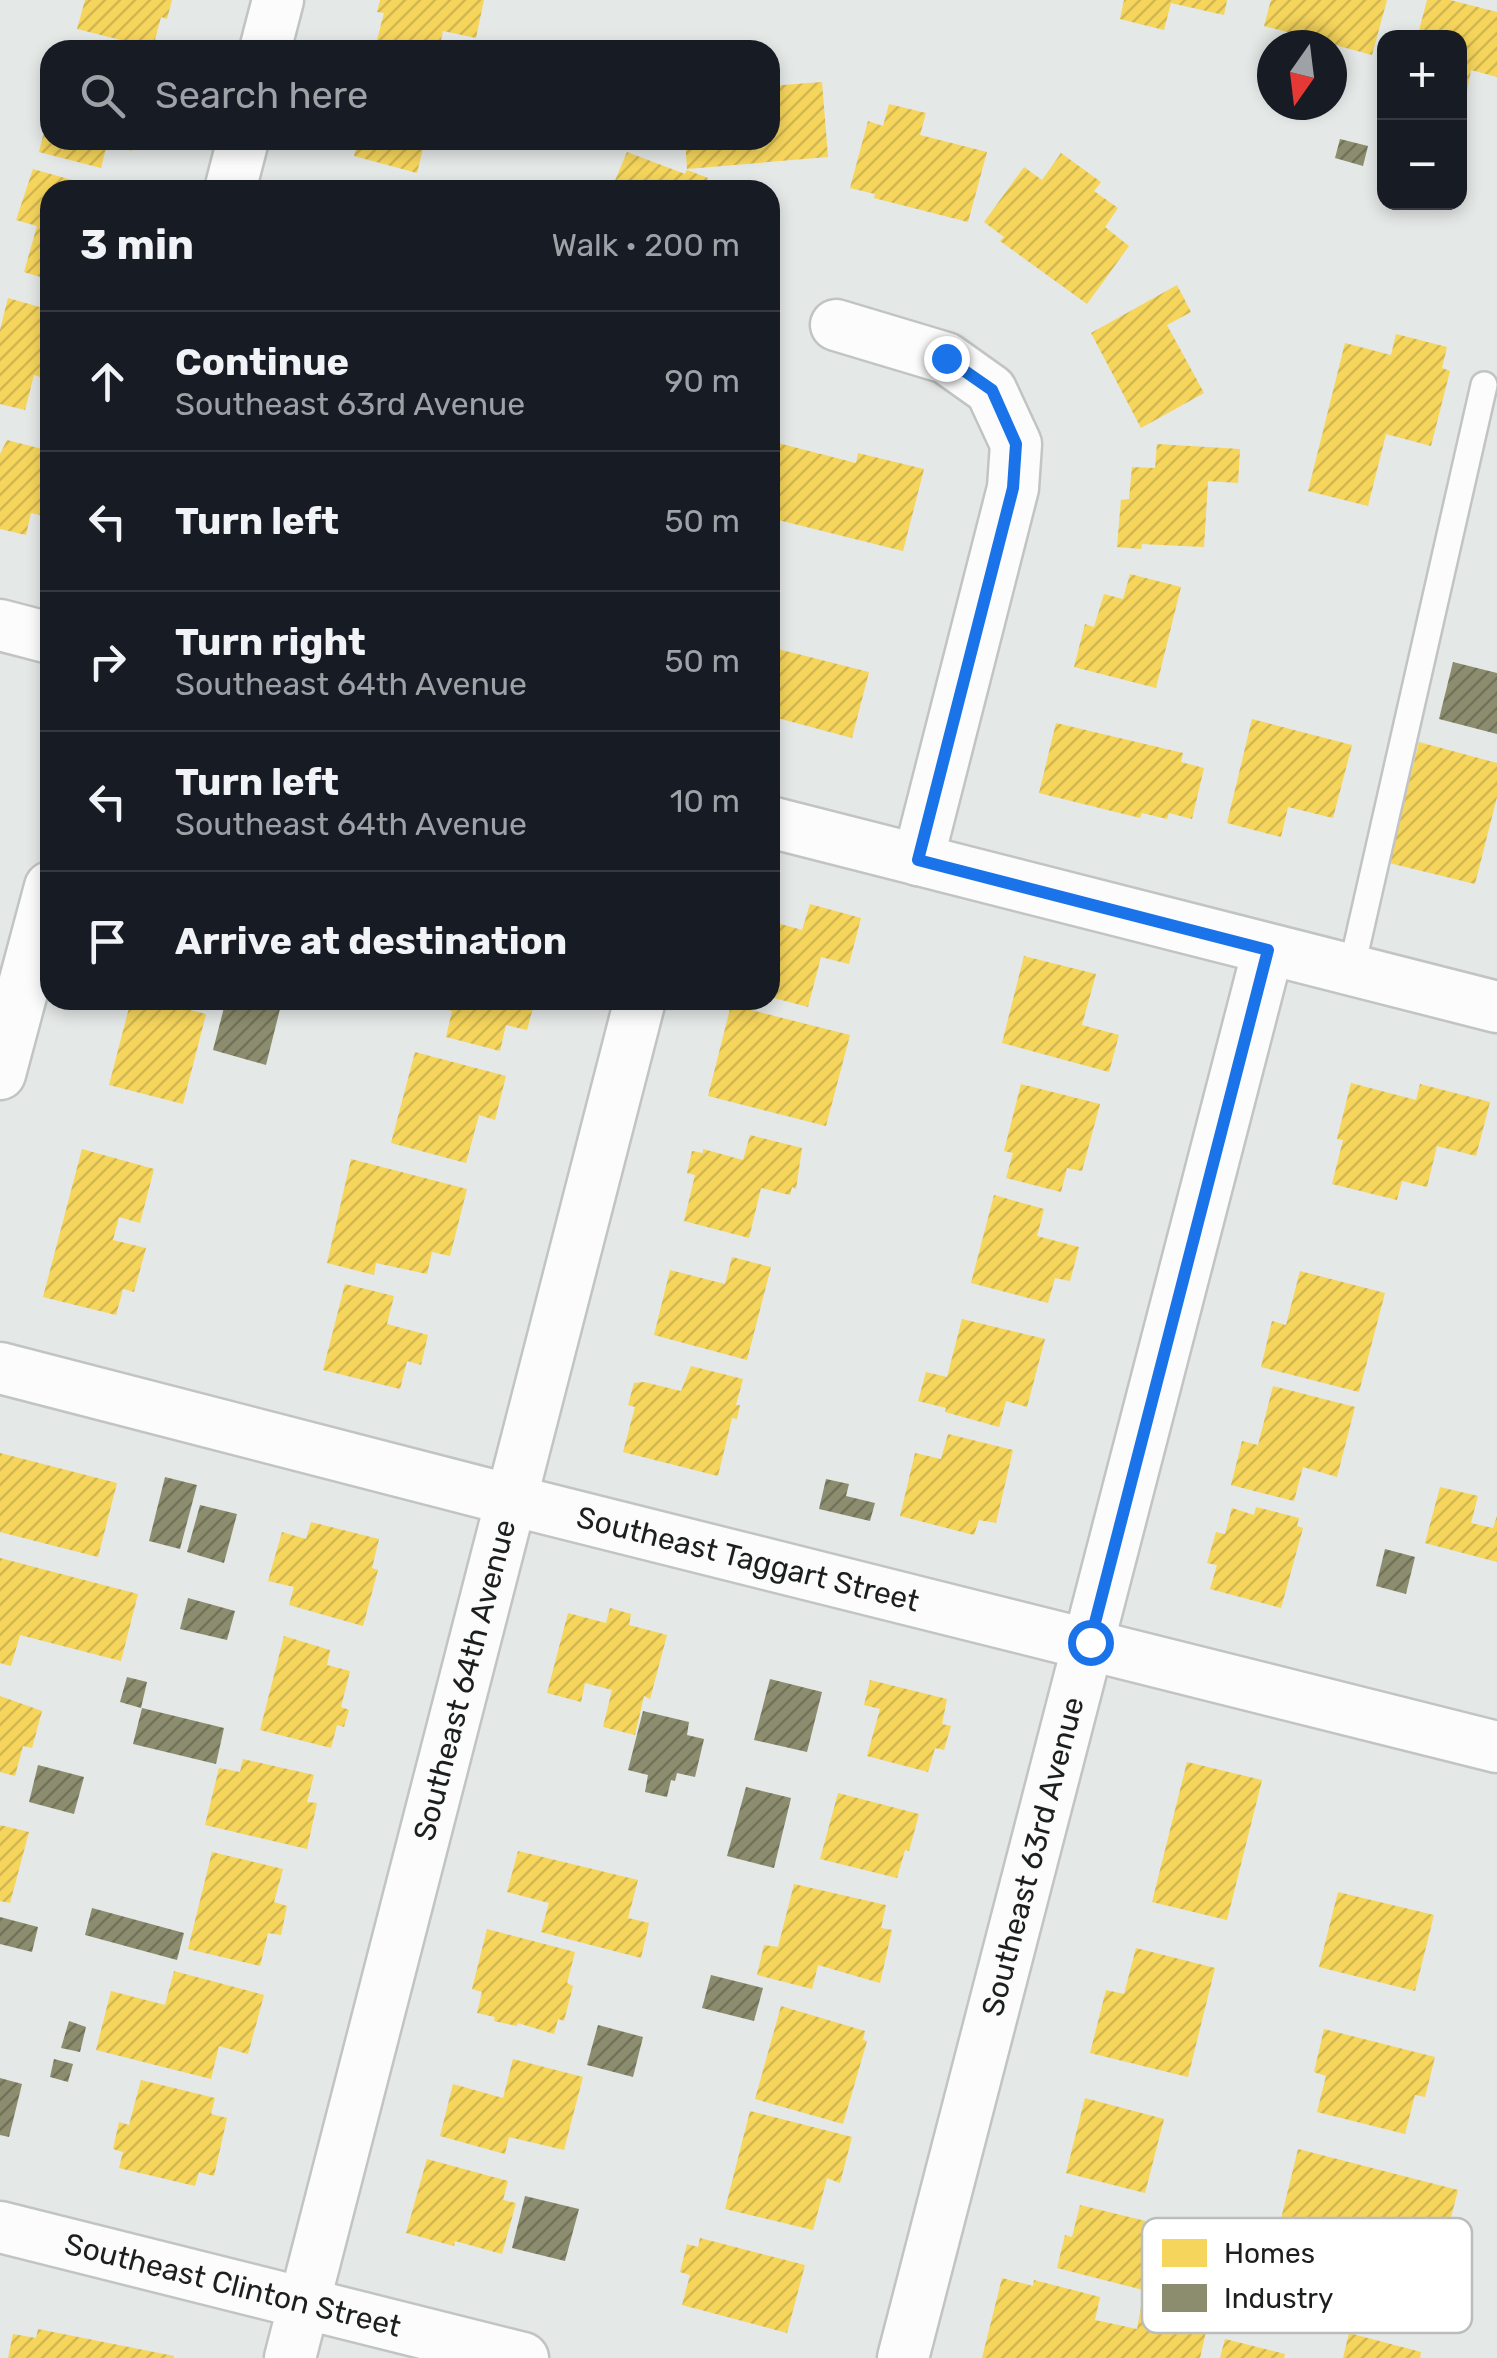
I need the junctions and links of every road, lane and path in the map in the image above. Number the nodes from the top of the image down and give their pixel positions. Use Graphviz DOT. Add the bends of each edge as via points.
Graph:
graph roads {
  1 [pos="278,0"];
  2 [pos="268,40"];
  3 [pos="240,150"];
  4 [pos="232,180"];
  5 [pos="836,325"];
  6 [pos="1484,386"];
  7 [pos="0,625"];
  8 [pos="40,635"];
  9 [pos="780,825"];
  10 [pos="918,860"];
  11 [pos="40,924"];
  12 [pos="1268,950"];
  13 [pos="1350,971"];
  14 [pos="1497,1008"];
  15 [pos="637,1010"];
  16 [pos="0,1074"];
  17 [pos="0,1368"];
  18 [pos="511,1500"];
  19 [pos="1090,1642"];
  20 [pos="1497,1747"];
  21 [pos="0,2226"];
  22 [pos="304,2303"];
  23 [pos="290,2358"];
  24 [pos="523,2358"];
  25 [pos="903,2358"];
  1 -- 2 [label="street"];
  3 -- 4 [label="street"];
  5 -- 10 [label="street" via="946,358 992,390 1016,444 1013,488"];
  6 -- 13 [label="lane"];
  7 -- 8 [label="street"];
  9 -- 10 [label="street"];
  10 -- 12 [label="street"];
  11 -- 16 [label="street"];
  12 -- 13 [label="street"];
  12 -- 19 [label="street, Southeast 63rd Avenue"];
  13 -- 14 [label="street"];
  15 -- 18 [label="street, Southeast 64th Avenue"];
  17 -- 18 [label="street, Southeast Taggart Street"];
  18 -- 19 [label="street, Southeast Taggart Street"];
  18 -- 22 [label="street, Southeast 64th Avenue"];
  19 -- 20 [label="street, Southeast Taggart Street"];
  19 -- 25 [label="street, Southeast 63rd Avenue"];
  21 -- 22 [label="street, Southeast Clinton Street"];
  22 -- 23 [label="street, Southeast 64th Avenue"];
  22 -- 24 [label="street, Southeast Clinton Street"];
}
